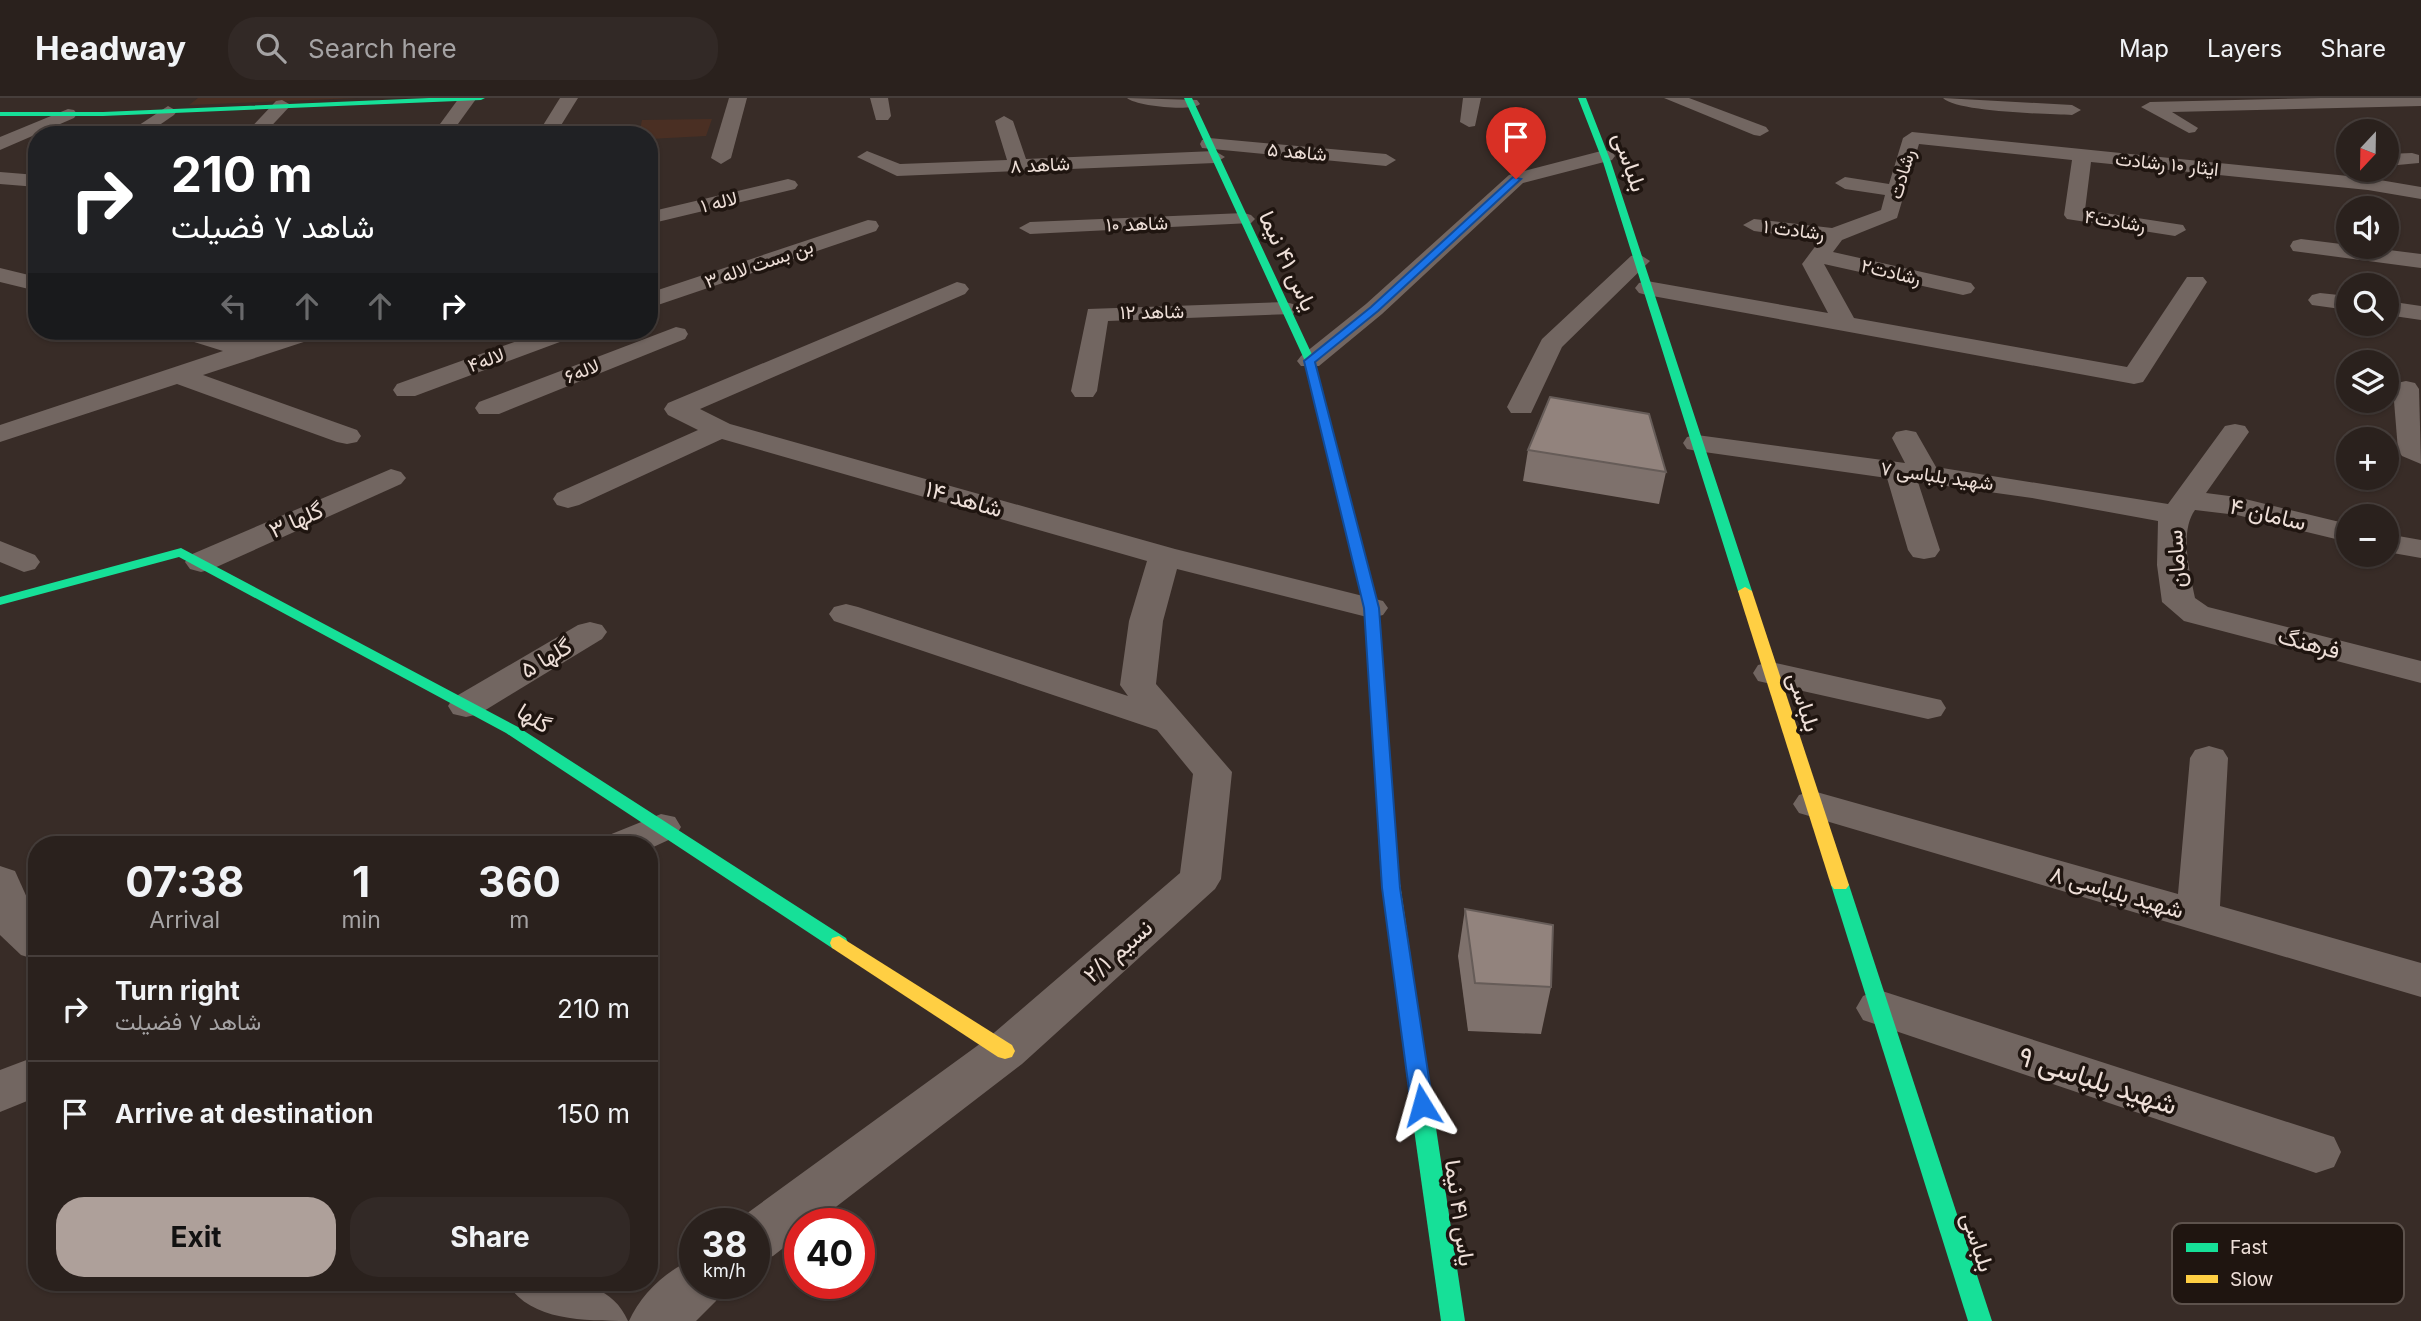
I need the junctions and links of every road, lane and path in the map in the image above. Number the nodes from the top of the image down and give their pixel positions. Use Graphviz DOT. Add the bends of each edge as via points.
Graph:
graph roads {
  1 [pos="481,98"];
  2 [pos="569,98"];
  3 [pos="738,98"];
  4 [pos="879,98"];
  5 [pos="1136,98"];
  6 [pos="1472,98"];
  7 [pos="1582,98"];
  8 [pos="1674,98"];
  9 [pos="1952,98"];
  10 [pos="467,99"];
  11 [pos="2421,100"];
  12 [pos="1189,101"];
  13 [pos="282,105"];
  14 [pos="2072,110"];
  15 [pos="168,111"];
  16 [pos="0,114"];
  17 [pos="68,114"];
  18 [pos="882,116"];
  19 [pos="1004,121"];
  20 [pos="1469,122"];
  21 [pos="41,126"];
  22 [pos="146,126"];
  23 [pos="262,126"];
  24 [pos="448,126"];
  25 [pos="552,126"];
  26 [pos="2189,128"];
  27 [pos="1760,131"];
  28 [pos="28,132"];
  29 [pos="1912,138"];
  30 [pos="0,144"];
  31 [pos="1212,150"];
  32 [pos="2082,155"];
  33 [pos="1605,156"];
  34 [pos="867,157"];
  35 [pos="721,158"];
  36 [pos="2412,159"];
  37 [pos="1386,160"];
  38 [pos="2399,161"];
  39 [pos="1019,166"];
  40 [pos="2263,174"];
  41 [pos="2399,174"];
  42 [pos="0,178"];
  43 [pos="28,180"];
  44 [pos="1845,183"];
  45 [pos="788,185"];
  46 [pos="1896,191"];
  47 [pos="2415,191"];
  48 [pos="2274,192"];
  49 [pos="2421,215"];
  50 [pos="658,216"];
  51 [pos="1244,219"];
  52 [pos="1754,225"];
  53 [pos="868,226"];
  54 [pos="1030,229"];
  55 [pos="2175,230"];
  56 [pos="1834,235"];
  57 [pos="2301,246"];
  58 [pos="1819,256"];
  59 [pos="1639,261"];
  60 [pos="2421,261"];
  61 [pos="0,275"];
  62 [pos="28,282"];
  63 [pos="2196,282"];
  64 [pos="1647,288"];
  65 [pos="1962,288"];
  66 [pos="957,289"];
  67 [pos="658,298"];
  68 [pos="2320,300"];
  69 [pos="2336,302"];
  70 [pos="1285,309"];
  71 [pos="2399,310"];
  72 [pos="2421,313"];
  73 [pos="1845,323"];
  74 [pos="658,327"];
  75 [pos="676,334"];
  76 [pos="209,340"];
  77 [pos="284,340"];
  78 [pos="542,340"];
  79 [pos="702,344"];
  80 [pos="255,349"];
  81 [pos="1310,361"];
  82 [pos="178,375"];
  83 [pos="2406,389"];
  84 [pos="406,390"];
  85 [pos="1084,391"];
  86 [pos="1521,407"];
  87 [pos="489,408"];
  88 [pos="720,429"];
  89 [pos="2235,432"];
  90 [pos="0,434"];
  91 [pos="347,436"];
  92 [pos="1906,438"];
  93 [pos="1697,443"];
  94 [pos="2421,455"];
  95 [pos="1913,473"];
  96 [pos="391,478"];
  97 [pos="568,499"];
  98 [pos="2181,507"];
  99 [pos="2336,530"];
  100 [pos="2399,545"];
  101 [pos="2421,549"];
  102 [pos="1924,550"];
  103 [pos="1164,556"];
  104 [pos="201,562"];
  105 [pos="0,601"];
  106 [pos="1371,608"];
  107 [pos="846,614"];
  108 [pos="2196,614"];
  109 [pos="590,632"];
  110 [pos="2421,672"];
  111 [pos="1771,673"];
  112 [pos="466,706"];
  113 [pos="1928,708"];
  114 [pos="1170,722"];
  115 [pos="2209,758"];
  116 [pos="1813,804"];
  117 [pos="661,827"];
  118 [pos="642,836"];
  119 [pos="2,887"];
  120 [pos="2198,916"];
  121 [pos="28,936"];
  122 [pos="2421,981"];
  123 [pos="1879,1009"];
  124 [pos="1005,1051"];
  125 [pos="28,1079"];
  126 [pos="0,1092"];
  127 [pos="2316,1152"];
  128 [pos="770,1228"];
  129 [pos="549,1291"];
  130 [pos="679,1296"];
  131 [pos="1978,1316"];
  132 [pos="600,1321"];
  133 [pos="657,1321"];
  134 [pos="1452,1321"];
  135 [pos="1998,1321"];
  1 -- 10 [label="street"];
  2 -- 25 [label="street"];
  3 -- 35 [label="street"];
  4 -- 18 [label="street"];
  5 -- 12 [label="street"];
  6 -- 20 [label="street"];
  7 -- 33 [label="street, بلباسی"];
  8 -- 27 [label="street"];
  9 -- 14 [label="street"];
  10 -- 13 [label="street"];
  10 -- 24 [label="street"];
  11 -- 26 [label="street" via="2150,107"];
  12 -- 31 [label="street, یاس ۴۱ نیما"];
  13 -- 15 [label="street"];
  13 -- 23 [label="street"];
  15 -- 17 [label="street"];
  15 -- 22 [label="street"];
  16 -- 17 [label="street"];
  17 -- 21 [label="street"];
  19 -- 39 [label="street"];
  28 -- 30 [label="street"];
  29 -- 32 [label="street, ایثار ۱۰ رشادت"];
  29 -- 46 [label="street, رشادت"];
  31 -- 37 [label="street, شاهد ۵"];
  31 -- 39 [label="street, شاهد ۸"];
  31 -- 51 [label="street, یاس ۴۱ نیما"];
  32 -- 40 [label="street, ایثار ۱۰ رشادت"];
  32 -- 55 [label="street, رشادت۴" via="2074,215"];
  33 -- 59 [label="street, بلباسی"];
  33 -- 81 [label="street" via="1516,179"];
  34 -- 39 [label="street, شاهد ۸" via="897,170"];
  36 -- 38 [label="street"];
  40 -- 47 [label="street, ایثار ۱۰ رشادت"];
  40 -- 48 [label="street"];
  41 -- 47 [label="street"];
  42 -- 43 [label="street"];
  44 -- 46 [label="street"];
  45 -- 50 [label="street, لاله ۱"];
  46 -- 56 [label="street, رشادت" via="1890,214"];
  47 -- 49 [label="street"];
  51 -- 54 [label="street, شاهد ۱۰"];
  51 -- 70 [label="street, یاس ۴۱ نیما"];
  52 -- 56 [label="street, رشادت ۱"];
  53 -- 67 [label="street, بن بست لاله ۳"];
  56 -- 58 [label="street"];
  57 -- 60 [label="street"];
  58 -- 65 [label="street, رشادت۲"];
  58 -- 73 [label="street" via="1813,264"];
  59 -- 64 [label="street, بلباسی"];
  59 -- 86 [label="street" via="1551,344"];
  61 -- 62 [label="street"];
  63 -- 73 [label="street" via="2134,376"];
  64 -- 73 [label="street"];
  64 -- 93 [label="street, بلباسی"];
  66 -- 88 [label="street, شاهد ۱۴" via="678,409"];
  68 -- 69 [label="street"];
  70 -- 81 [label="street, یاس ۴۱ نیما"];
  70 -- 85 [label="street, شاهد ۱۲" via="1121,303 1097,314"];
  71 -- 72 [label="street"];
  74 -- 75 [label="street"];
  75 -- 79 [label="street"];
  75 -- 87 [label="street, لاله۶"];
  76 -- 80 [label="street"];
  77 -- 80 [label="street"];
  78 -- 84 [label="street, لاله۴"];
  80 -- 82 [label="street"];
  81 -- 106 [label="street, یاس ۴۱ نیما"];
  82 -- 90 [label="street"];
  82 -- 91 [label="street"];
  83 -- 94 [label="street" via="2412,450"];
  88 -- 97 [label="street"];
  88 -- 103 [label="street, شاهد ۱۴"];
  89 -- 98 [label="street"];
  92 -- 95 [label="street"];
  93 -- 95 [label="street, شهید بلباسی ۷"];
  93 -- 111 [label="street, بلباسی"];
  95 -- 98 [label="street, شهید بلباسی ۷"];
  95 -- 102 [label="street"];
  96 -- 104 [label="street, گلها ۳"];
  98 -- 99 [label="street, سامان ۴" via="2205,499"];
  98 -- 108 [label="street, سامان" via="2173,519 2173,565 2179,602"];
  100 -- 101 [label="street"];
  103 -- 106 [label="street, شاهد ۱۴"];
  103 -- 114 [label="street, نسیم ۲/۱" via="1146,621 1138,685"];
  104 -- 105 [label="street, گلها" via="181,552"];
  104 -- 112 [label="street, گلها"];
  106 -- 134 [label="street, یاس ۴۱ نیما" via="1391,888"];
  107 -- 114 [label="street"];
  108 -- 110 [label="street, فرهنگ"];
  109 -- 112 [label="street, گلها ۵"];
  111 -- 113 [label="street"];
  111 -- 116 [label="street, بلباسی"];
  112 -- 117 [label="street, گلها" via="512,730"];
  114 -- 124 [label="street, نسیم ۲/۱" via="1213,772 1200,879"];
  115 -- 120 [label="street"];
  116 -- 120 [label="street, شهید بلباسی ۸"];
  116 -- 123 [label="street, بلباسی"];
  117 -- 118 [label="street"];
  117 -- 124 [label="street, گلها"];
  119 -- 121 [label="street" via="18,928"];
  120 -- 122 [label="street, شهید بلباسی ۸"];
  123 -- 127 [label="street, شهید بلباسی ۹"];
  123 -- 131 [label="street, بلباسی"];
  124 -- 128 [label="street, نسیم ۲/۱"];
  125 -- 126 [label="street"];
  129 -- 132 [label="street"];
  130 -- 133 [label="street"];
  131 -- 135 [label="street"];
}
